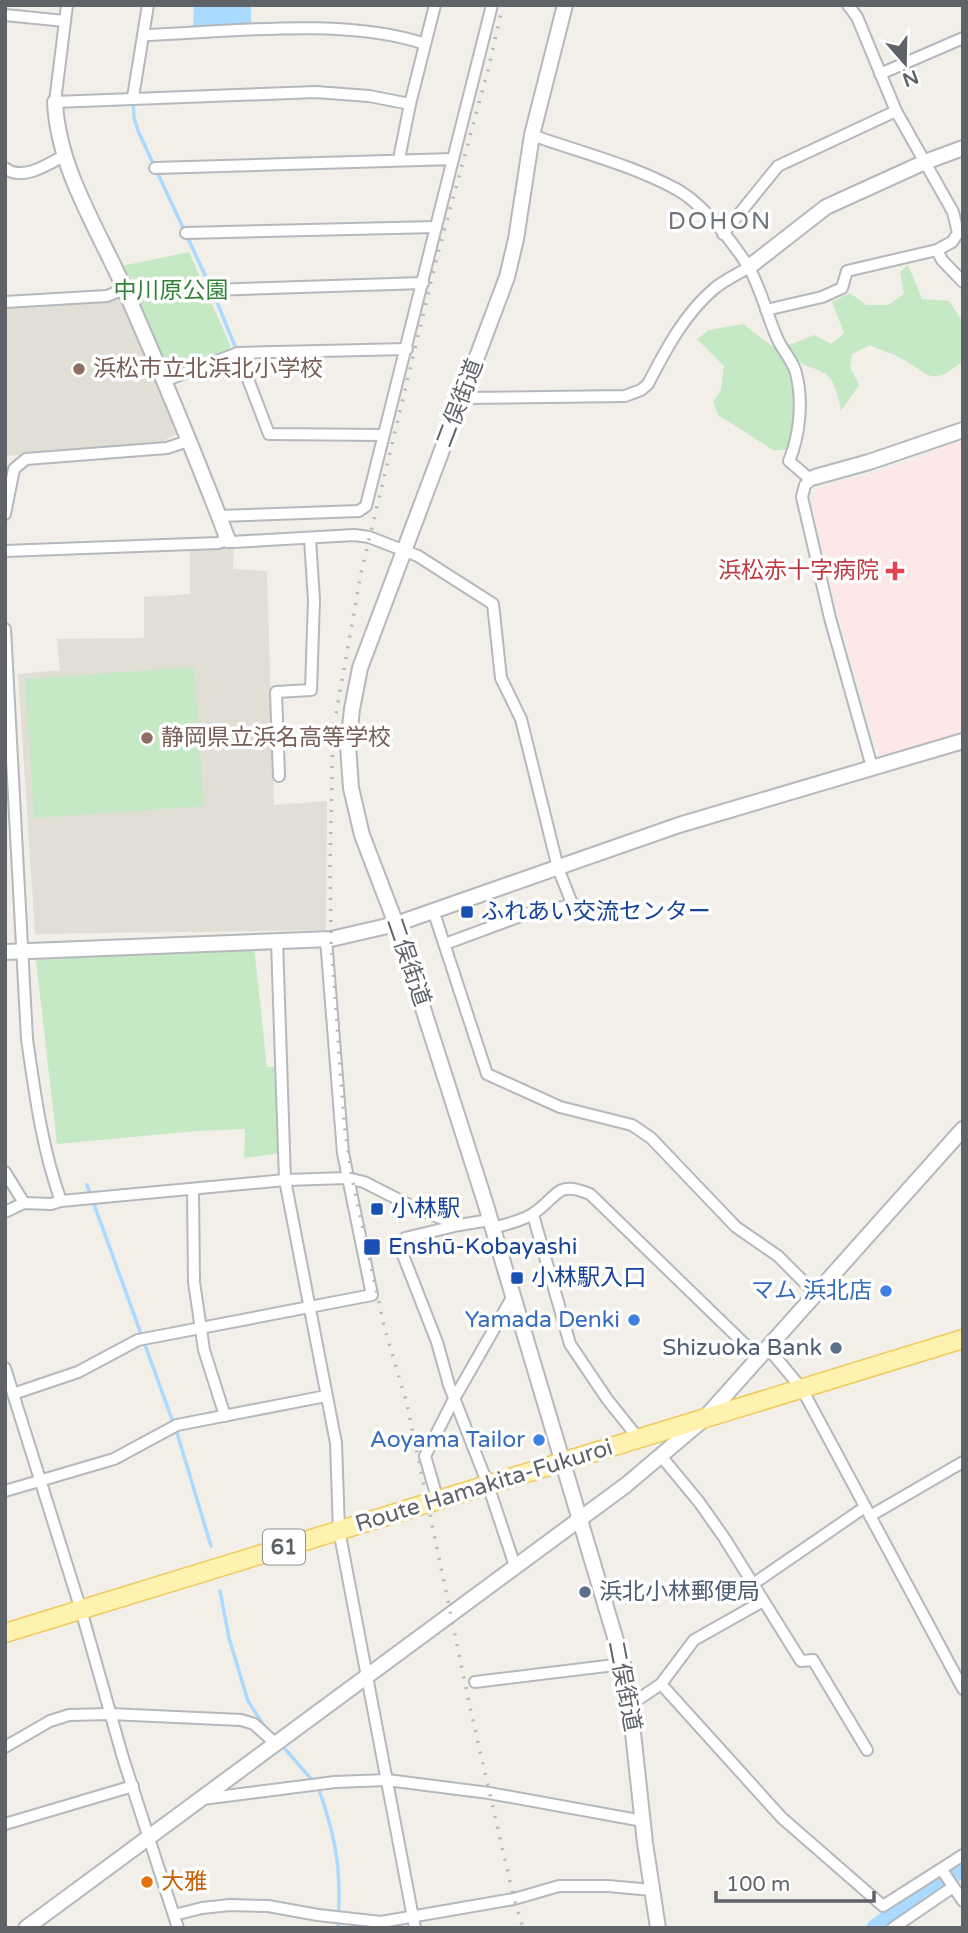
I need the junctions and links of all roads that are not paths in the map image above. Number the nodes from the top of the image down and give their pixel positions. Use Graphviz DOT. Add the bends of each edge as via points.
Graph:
graph roads {
  1 [pos="67,5"];
  2 [pos="148,5"];
  3 [pos="435,5"];
  4 [pos="492,5"];
  5 [pos="565,5"];
  6 [pos="848,5"];
  7 [pos="5,15"];
  8 [pos="65,21"];
  9 [pos="145,35"];
  10 [pos="963,38"];
  11 [pos="425,44"];
  12 [pos="880,74"];
  13 [pos="133,97"];
  14 [pos="55,102"];
  15 [pos="410,104"];
  16 [pos="897,111"];
  17 [pos="532,135"];
  18 [pos="963,148"];
  19 [pos="65,155"];
  20 [pos="399,159"];
  21 [pos="453,159"];
  22 [pos="925,162"];
  23 [pos="5,168"];
  24 [pos="155,168"];
  25 [pos="436,227"];
  26 [pos="186,233"];
  27 [pos="723,233"];
  28 [pos="937,250"];
  29 [pos="748,267"];
  30 [pos="963,282"];
  31 [pos="423,283"];
  32 [pos="124,289"];
  33 [pos="212,290"];
  34 [pos="5,302"];
  35 [pos="766,310"];
  36 [pos="407,349"];
  37 [pos="238,353"];
  38 [pos="164,381"];
  39 [pos="462,398"];
  40 [pos="963,430"];
  41 [pos="383,435"];
  42 [pos="188,441"];
  43 [pos="813,478"];
  44 [pos="5,513"];
  45 [pos="218,516"];
  46 [pos="310,539"];
  47 [pos="228,540"];
  48 [pos="5,551"];
  49 [pos="405,551"];
  50 [pos="5,629"];
  51 [pos="6,669"];
  52 [pos="963,741"];
  53 [pos="872,766"];
  54 [pos="279,776"];
  55 [pos="558,868"];
  56 [pos="433,910"];
  57 [pos="396,924"];
  58 [pos="326,939"];
  59 [pos="276,941"];
  60 [pos="445,944"];
  61 [pos="21,951"];
  62 [pos="5,952"];
  63 [pos="961,1136"];
  64 [pos="5,1172"];
  65 [pos="348,1178"];
  66 [pos="285,1180"];
  67 [pos="193,1189"];
  68 [pos="61,1200"];
  69 [pos="24,1203"];
  70 [pos="5,1212"];
  71 [pos="533,1214"];
  72 [pos="492,1224"];
  73 [pos="459,1225"];
  74 [pos="815,1293"];
  75 [pos="513,1296"];
  76 [pos="309,1307"];
  77 [pos="202,1328"];
  78 [pos="963,1339"];
  79 [pos="763,1353"];
  80 [pos="5,1368"];
  81 [pos="802,1389"];
  82 [pos="10,1393"];
  83 [pos="326,1396"];
  84 [pos="454,1399"];
  85 [pos="225,1416"];
  86 [pos="704,1419"];
  87 [pos="639,1439"];
  88 [pos="661,1457"];
  89 [pos="563,1461"];
  90 [pos="963,1462"];
  91 [pos="40,1480"];
  92 [pos="488,1485"];
  93 [pos="5,1491"];
  94 [pos="438,1501"];
  95 [pos="867,1512"];
  96 [pos="580,1518"];
  97 [pos="339,1530"];
  98 [pos="515,1566"];
  99 [pos="753,1584"];
  100 [pos="763,1601"];
  101 [pos="81,1610"];
  102 [pos="5,1633"];
  103 [pos="623,1664"];
  104 [pos="368,1675"];
  105 [pos="475,1682"];
  106 [pos="661,1684"];
  107 [pos="963,1689"];
  108 [pos="630,1704"];
  109 [pos="110,1714"];
  110 [pos="276,1744"];
  111 [pos="5,1747"];
  112 [pos="867,1750"];
  113 [pos="387,1780"];
  114 [pos="133,1786"];
  115 [pos="202,1799"];
  116 [pos="643,1821"];
  117 [pos="5,1824"];
  118 [pos="148,1838"];
  119 [pos="963,1855"];
  120 [pos="942,1870"];
  121 [pos="953,1887"];
  122 [pos="652,1890"];
  123 [pos="963,1901"];
  124 [pos="174,1915"];
  125 [pos="414,1922"];
  126 [pos="26,1928"];
  127 [pos="177,1928"];
  128 [pos="658,1928"];
  129 [pos="893,1928"];
  1 -- 8 [label="street"];
  2 -- 9 [label="street"];
  3 -- 11 [label="street"];
  4 -- 21 [label="street"];
  5 -- 17 [label="street, 二俣街道"];
  6 -- 12 [label="street" via="858,17"];
  7 -- 8 [label="street"];
  8 -- 14 [label="street"];
  9 -- 11 [label="street" via="310,29 365,31"];
  9 -- 13 [label="street"];
  10 -- 12 [label="street"];
  11 -- 15 [label="street"];
  12 -- 16 [label="street"];
  13 -- 14 [label="street"];
  13 -- 15 [label="street" via="317,92"];
  14 -- 19 [label="street" via="56,128"];
  15 -- 20 [label="street"];
  16 -- 22 [label="street"];
  16 -- 27 [label="street" via="778,166"];
  17 -- 27 [label="street" via="677,189"];
  17 -- 39 [label="street, 二俣街道" via="508,277"];
  18 -- 22 [label="street"];
  19 -- 23 [label="street" via="21,174"];
  19 -- 32 [label="street"];
  20 -- 21 [label="street"];
  20 -- 24 [label="street"];
  21 -- 25 [label="street"];
  22 -- 28 [label="street" via="958,226 952,242"];
  22 -- 29 [label="street" via="826,207"];
  25 -- 26 [label="street"];
  25 -- 31 [label="street"];
  27 -- 29 [label="street"];
  28 -- 30 [label="street"];
  28 -- 35 [label="street" via="847,271 842,288"];
  29 -- 35 [label="street"];
  29 -- 39 [label="street" via="696,307 641,390 625,396"];
  31 -- 33 [label="street"];
  31 -- 36 [label="street"];
  32 -- 34 [label="street" via="107,296"];
  32 -- 38 [label="street"];
  35 -- 43 [label="street" via="796,371 796,446 789,461"];
  36 -- 37 [label="street"];
  36 -- 41 [label="street"];
  37 -- 38 [label="street"];
  37 -- 41 [label="street" via="269,434"];
  38 -- 42 [label="street"];
  39 -- 49 [label="street, 二俣街道"];
  40 -- 43 [label="street"];
  41 -- 45 [label="street" via="363,510"];
  42 -- 44 [label="street" via="167,448 26,459 14,468"];
  42 -- 45 [label="street"];
  43 -- 53 [label="street" via="802,497 808,528"];
  45 -- 47 [label="street"];
  46 -- 47 [label="street"];
  46 -- 49 [label="street" via="354,535"];
  46 -- 54 [label="street" via="314,600 310,691 276,692"];
  47 -- 48 [label="street"];
  49 -- 55 [label="street" via="493,604 501,678 521,719"];
  49 -- 57 [label="street, 二俣街道" via="360,668 348,747 362,835"];
  50 -- 51 [label="street"];
  51 -- 61 [label="street"];
  52 -- 53 [label="street"];
  53 -- 55 [label="street" via="679,825"];
  55 -- 56 [label="street"];
  55 -- 60 [label="street" via="573,906 537,910"];
  56 -- 57 [label="street"];
  56 -- 60 [label="street"];
  57 -- 58 [label="street"];
  57 -- 72 [label="street, 二俣街道"];
  58 -- 59 [label="street"];
  58 -- 65 [label="street"];
  59 -- 61 [label="street"];
  59 -- 66 [label="street"];
  60 -- 74 [label="street" via="487,1074 560,1107 632,1125 651,1138 736,1227 778,1256"];
  61 -- 62 [label="street"];
  61 -- 68 [label="street" via="35,1099"];
  63 -- 74 [label="street"];
  64 -- 69 [label="street"];
  65 -- 66 [label="street"];
  65 -- 73 [label="street"];
  65 -- 76 [label="street" via="372,1295"];
  66 -- 67 [label="street"];
  66 -- 76 [label="street"];
  67 -- 68 [label="street"];
  67 -- 77 [label="street" via="194,1282"];
  68 -- 69 [label="street"];
  69 -- 70 [label="street"];
  71 -- 72 [label="street"];
  71 -- 79 [label="street" via="568,1187 590,1194"];
  71 -- 87 [label="street" via="570,1344"];
  72 -- 73 [label="street"];
  72 -- 75 [label="street, 二俣街道"];
  73 -- 84 [label="street" via="404,1238 399,1245"];
  74 -- 79 [label="street"];
  75 -- 84 [label="street"];
  75 -- 89 [label="street, 二俣街道"];
  76 -- 77 [label="street"];
  76 -- 83 [label="street"];
  77 -- 82 [label="street" via="142,1339 78,1372"];
  77 -- 85 [label="street" via="204,1350"];
  78 -- 81 [label="main road, Route Hamakita-Fukuroi / 61"];
  79 -- 81 [label="street"];
  79 -- 86 [label="street"];
  80 -- 82 [label="street"];
  81 -- 86 [label="main road, Route Hamakita-Fukuroi / 61"];
  81 -- 95 [label="street"];
  82 -- 91 [label="street"];
  83 -- 85 [label="street"];
  83 -- 97 [label="street" via="335,1443"];
  84 -- 92 [label="street"];
  84 -- 94 [label="street" via="425,1455"];
  85 -- 91 [label="street" via="174,1427 114,1459"];
  86 -- 87 [label="main road, Route Hamakita-Fukuroi / 61"];
  86 -- 88 [label="street"];
  87 -- 89 [label="main road, Route Hamakita-Fukuroi / 61"];
  88 -- 96 [label="street"];
  88 -- 99 [label="street" via="699,1502"];
  89 -- 92 [label="main road, Route Hamakita-Fukuroi / 61"];
  89 -- 96 [label="street, 二俣街道"];
  90 -- 95 [label="street"];
  91 -- 93 [label="street"];
  91 -- 101 [label="street"];
  92 -- 94 [label="main road, Route Hamakita-Fukuroi / 61"];
  92 -- 98 [label="street"];
  94 -- 97 [label="main road, Route Hamakita-Fukuroi / 61"];
  95 -- 99 [label="street"];
  95 -- 107 [label="street"];
  96 -- 98 [label="street"];
  96 -- 103 [label="street, 二俣街道"];
  97 -- 101 [label="main road, Route Hamakita-Fukuroi / 61"];
  97 -- 104 [label="street"];
  98 -- 104 [label="street"];
  99 -- 100 [label="street"];
  100 -- 106 [label="street" via="694,1640"];
  100 -- 112 [label="street" via="802,1661 813,1661"];
  101 -- 102 [label="main road, Route Hamakita-Fukuroi / 61"];
  101 -- 109 [label="street"];
  103 -- 105 [label="street"];
  103 -- 108 [label="street, 二俣街道"];
  104 -- 110 [label="street"];
  104 -- 113 [label="street"];
  106 -- 108 [label="street"];
  106 -- 120 [label="street" via="782,1818 883,1906"];
  108 -- 116 [label="street, 二俣街道"];
  109 -- 110 [label="street" via="241,1720 254,1724"];
  109 -- 111 [label="street" via="69,1715"];
  109 -- 114 [label="street"];
  110 -- 115 [label="street"];
  113 -- 115 [label="street"];
  113 -- 116 [label="street"];
  113 -- 125 [label="street"];
  114 -- 117 [label="street"];
  114 -- 118 [label="street"];
  115 -- 118 [label="street"];
  116 -- 122 [label="street, 二俣街道"];
  118 -- 124 [label="street"];
  118 -- 126 [label="street"];
  119 -- 120 [label="street"];
  120 -- 121 [label="street"];
  121 -- 123 [label="street"];
  121 -- 129 [label="street"];
  122 -- 125 [label="street" via="559,1886"];
  122 -- 128 [label="street, 二俣街道"];
  124 -- 125 [label="street" via="230,1905 268,1906 340,1918"];
  124 -- 127 [label="street"];
}
